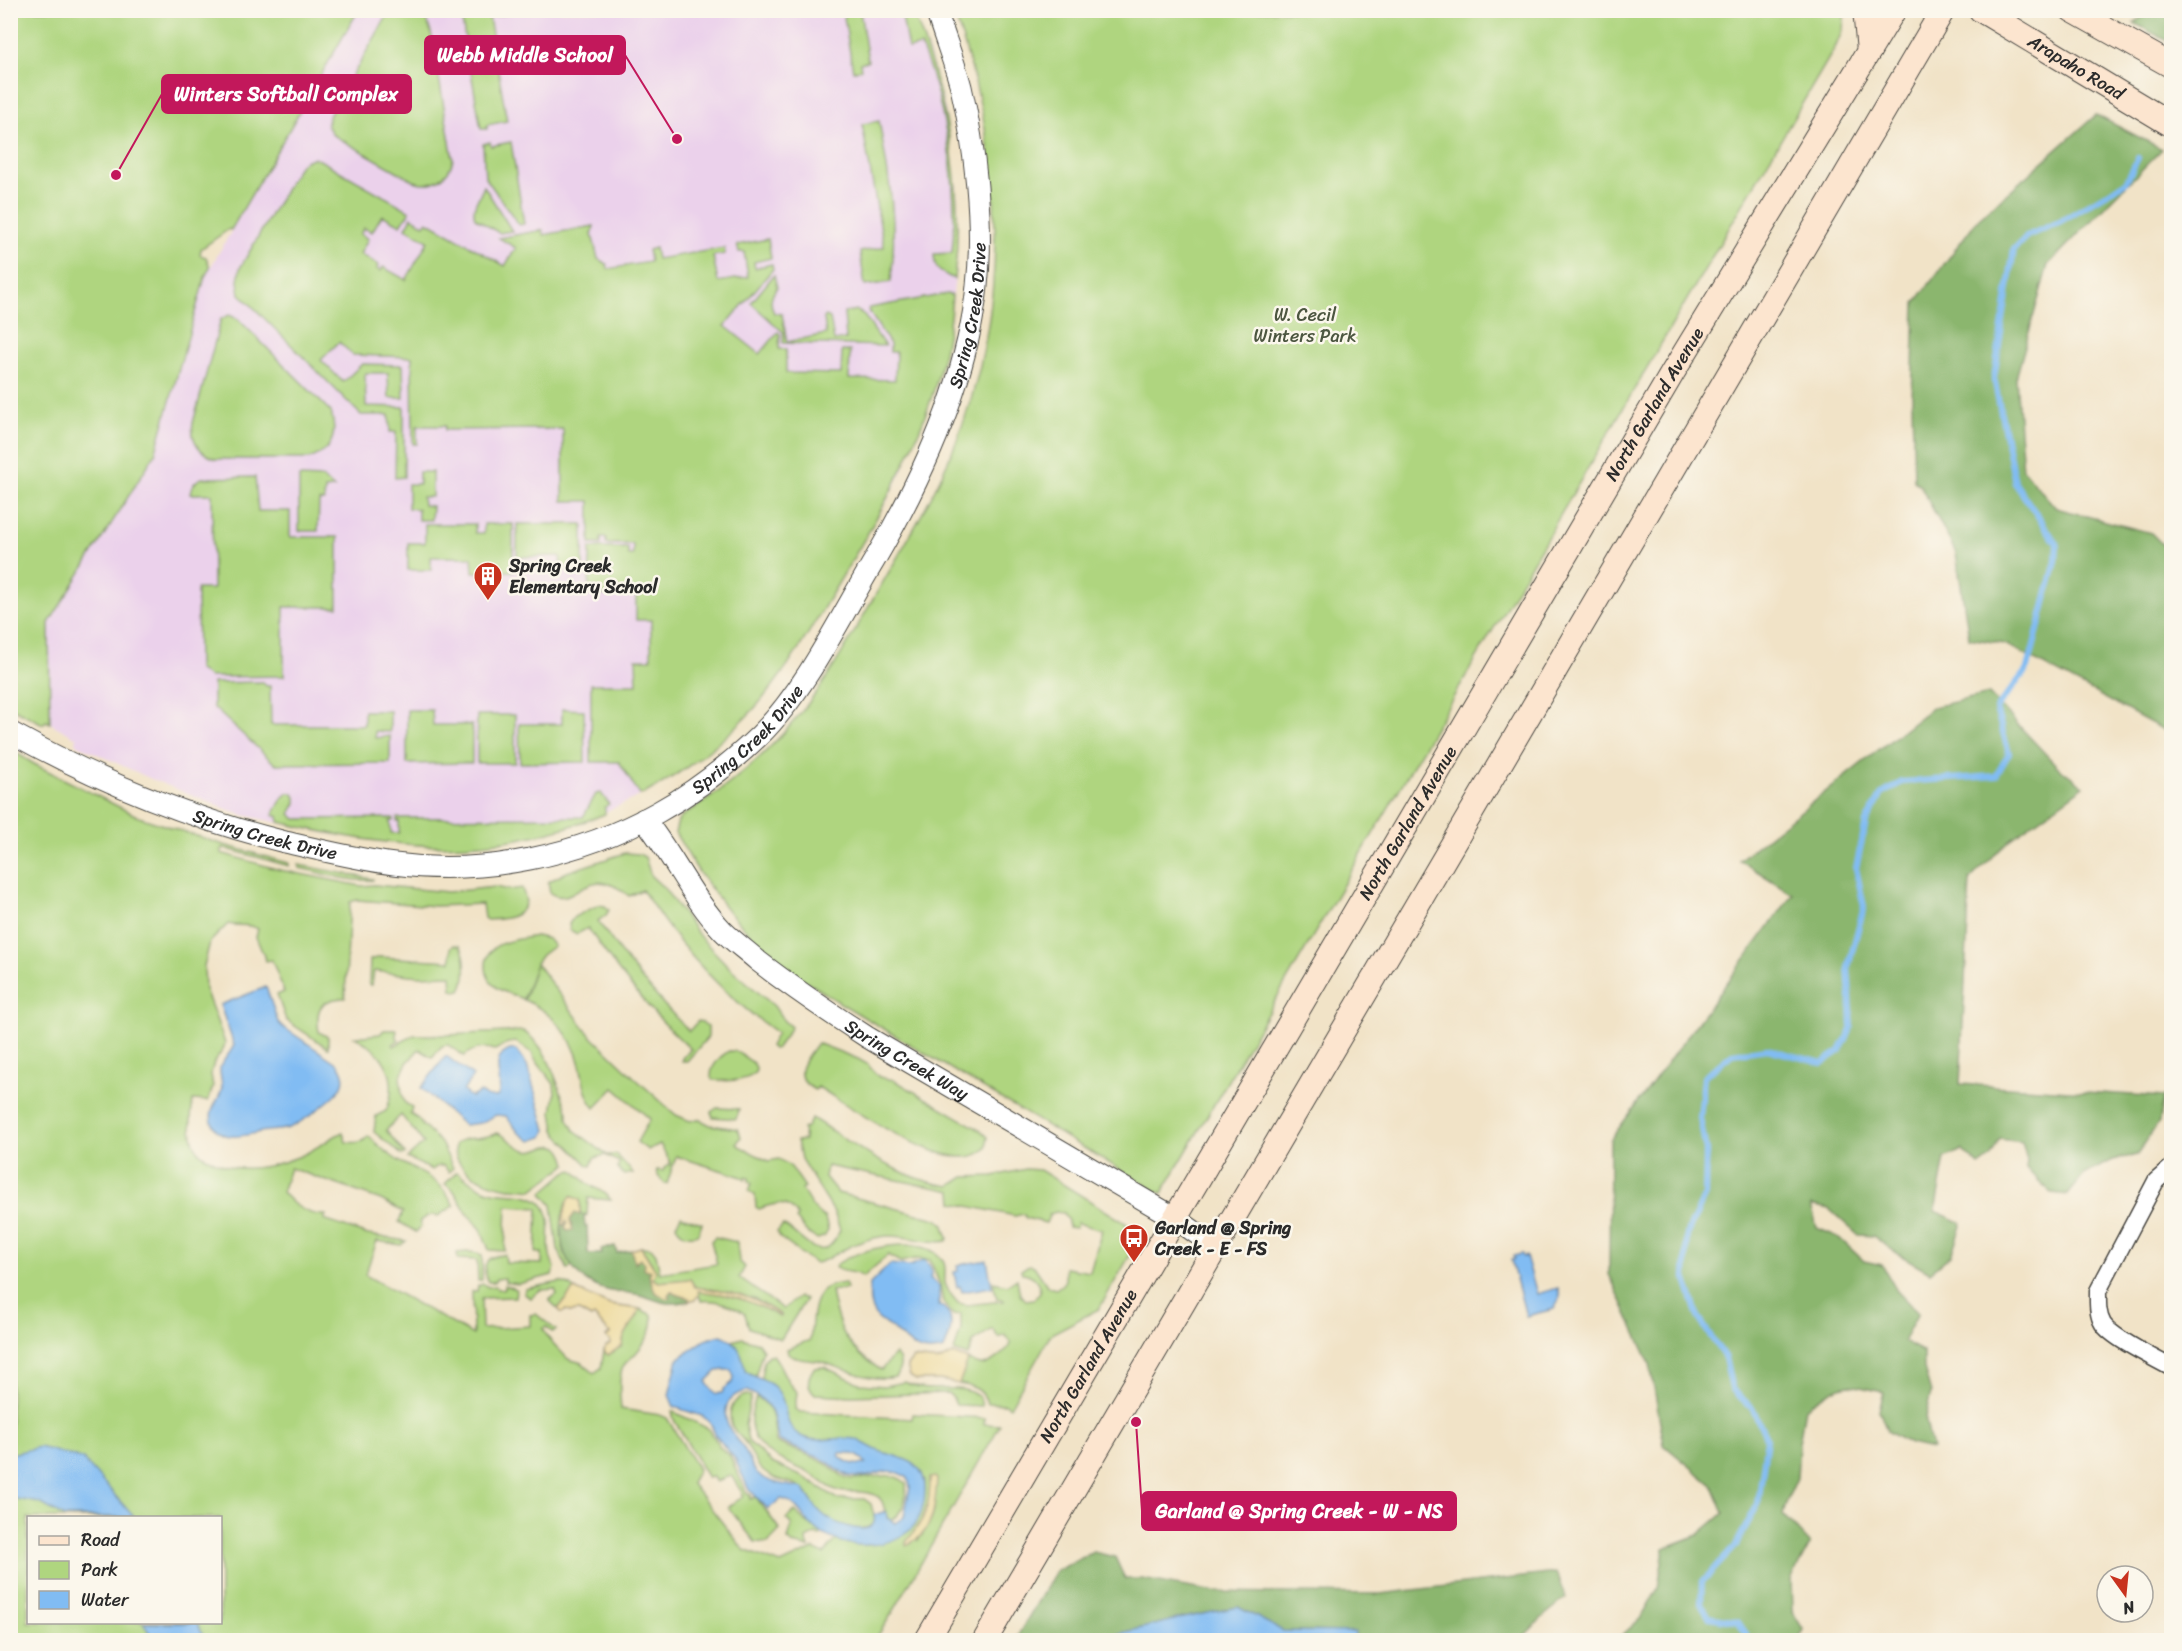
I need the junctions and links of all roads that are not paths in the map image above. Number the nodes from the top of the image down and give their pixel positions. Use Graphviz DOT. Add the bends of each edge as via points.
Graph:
graph roads {
  1 [pos="936,10"];
  2 [pos="1865,10"];
  3 [pos="1894,10"];
  4 [pos="1943,10"];
  5 [pos="1981,10"];
  6 [pos="2072,10"];
  7 [pos="1869,51"];
  8 [pos="2172,66"];
  9 [pos="2172,125"];
  10 [pos="10,732"];
  11 [pos="644,819"];
  12 [pos="2172,1167"];
  13 [pos="1175,1218"];
  14 [pos="1216,1247"];
  15 [pos="2172,1368"];
  16 [pos="927,1641"];
  17 [pos="985,1641"];
  1 -- 11 [label="street, Spring Creek Drive" via="960,82 977,189 977,285 957,380 899,518 786,704 761,734 714,773"];
  2 -- 7 [label="main road"];
  3 -- 7 [label="main road, North Garland Avenue"];
  4 -- 14 [label="main road"];
  5 -- 9 [label="main road, Arapaho Road"];
  6 -- 8 [label="main road"];
  7 -- 13 [label="main road, North Garland Avenue" via="1673,372"];
  10 -- 11 [label="street, Spring Creek Drive" via="120,786 232,829 397,865 443,867 530,859 603,837"];
  11 -- 13 [label="street, Spring Creek Way" via="718,926 778,976 922,1070"];
  12 -- 15 [label="street" via="2156,1180 2098,1291 2097,1307 2104,1325"];
  13 -- 14 [label="street, Spring Creek Way"];
  13 -- 16 [label="main road, North Garland Avenue"];
  14 -- 17 [label="main road"];
}
